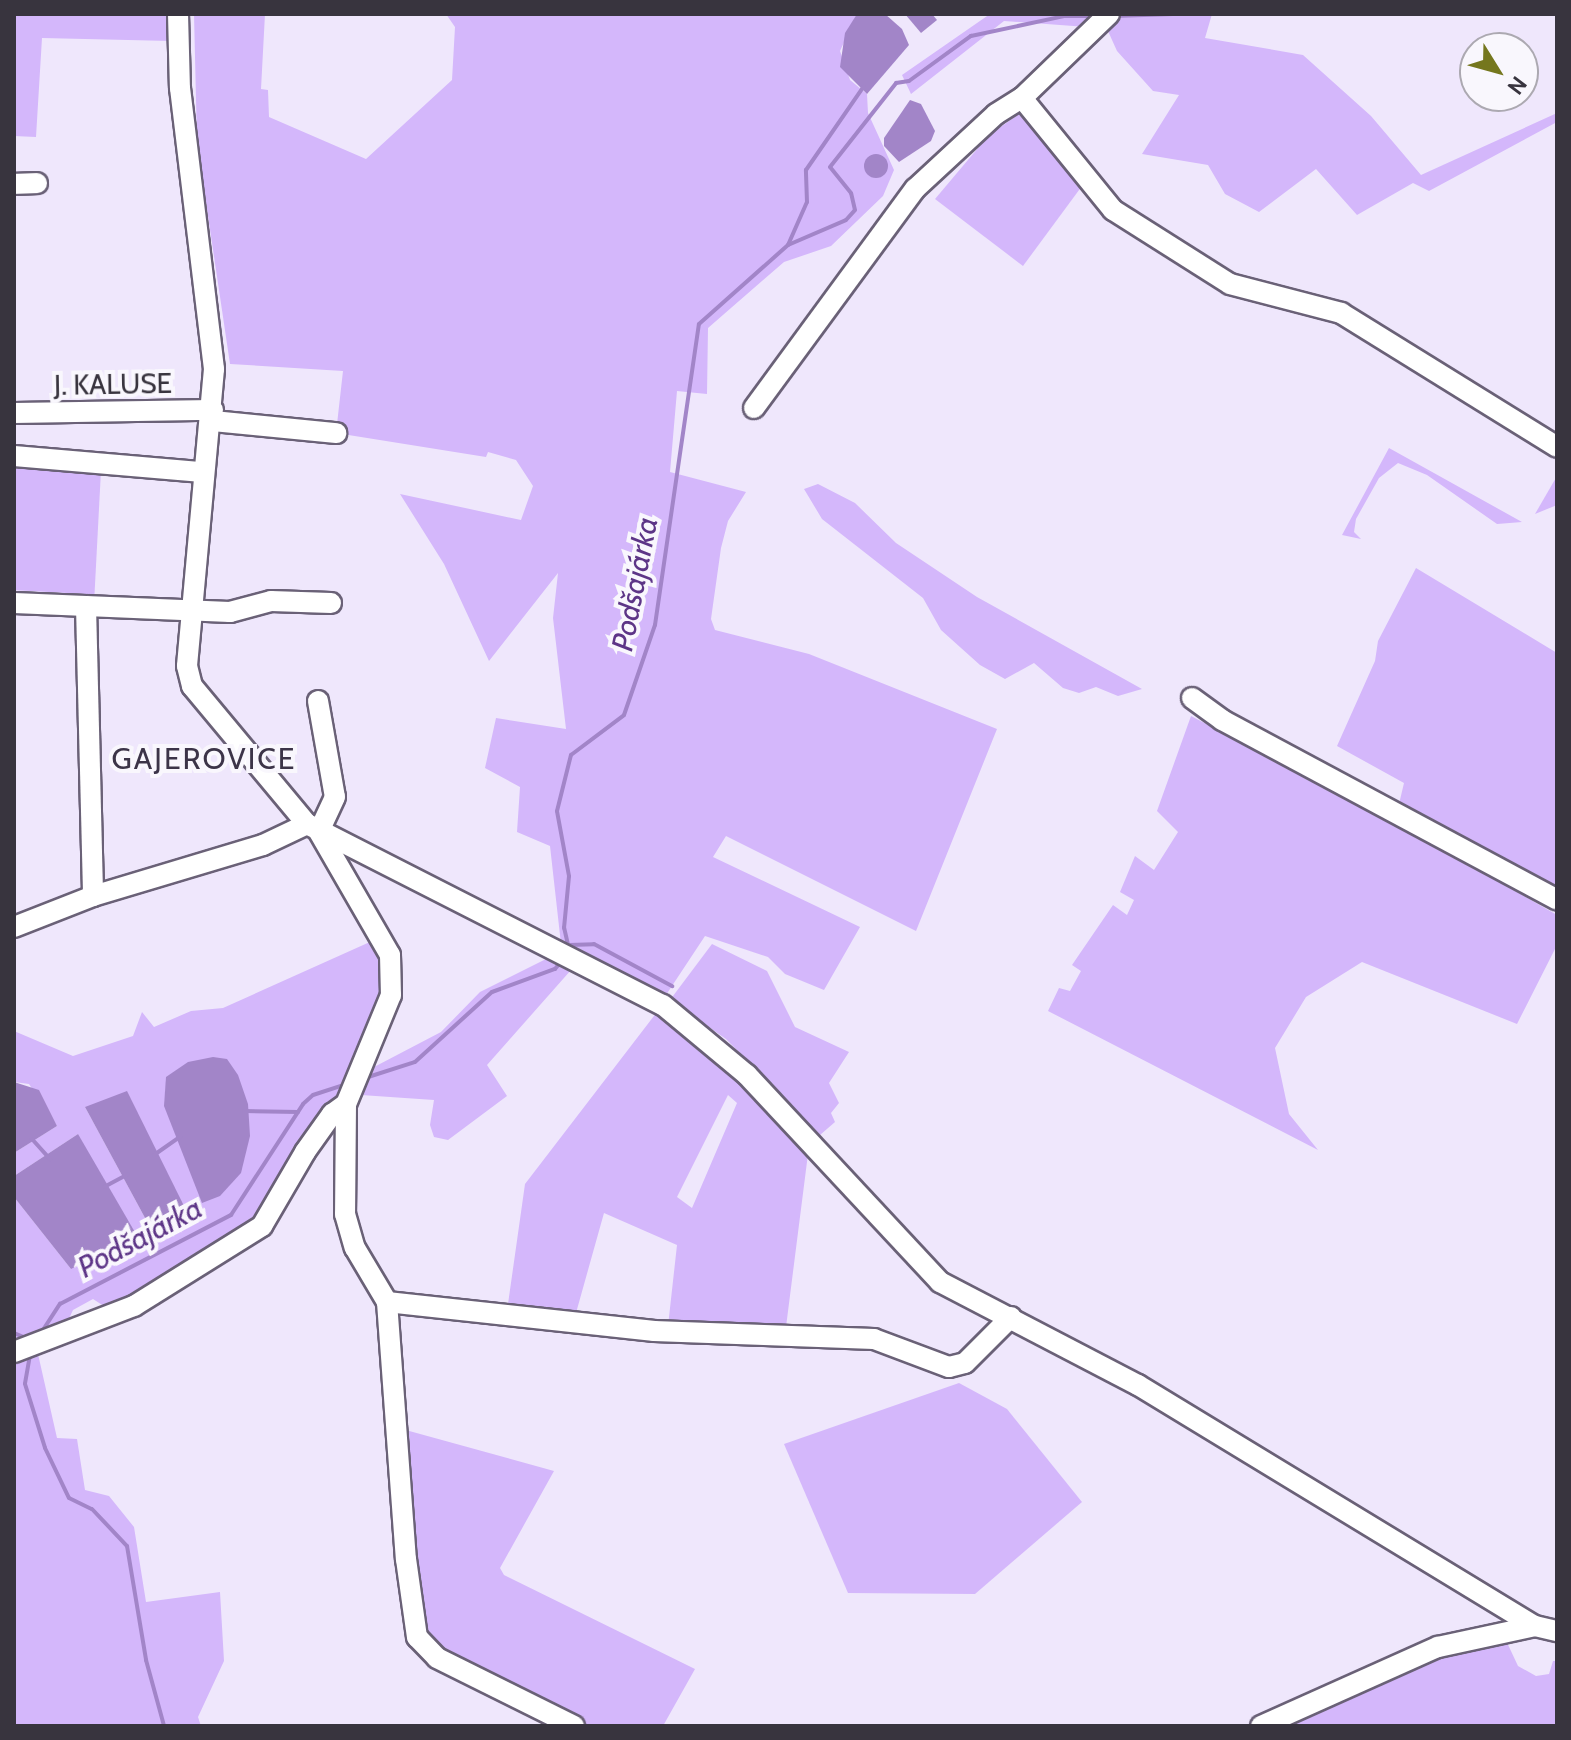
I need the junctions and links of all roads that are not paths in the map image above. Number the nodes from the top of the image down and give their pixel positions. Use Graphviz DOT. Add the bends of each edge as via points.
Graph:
graph roads {
  1 [pos="178,14"];
  2 [pos="1106,18"];
  3 [pos="1022,98"];
  4 [pos="37,183"];
  5 [pos="14,184"];
  6 [pos="754,408"];
  7 [pos="14,413"];
  8 [pos="213,416"];
  9 [pos="336,433"];
  10 [pos="1557,447"];
  11 [pos="14,456"];
  12 [pos="202,472"];
  13 [pos="14,603"];
  14 [pos="331,603"];
  15 [pos="86,606"];
  16 [pos="194,607"];
  17 [pos="1192,698"];
  18 [pos="318,701"];
  19 [pos="313,828"];
  20 [pos="93,896"];
  21 [pos="1557,900"];
  22 [pos="14,927"];
  23 [pos="346,1104"];
  24 [pos="387,1302"];
  25 [pos="1011,1317"];
  26 [pos="14,1352"];
  27 [pos="1535,1626"];
  28 [pos="1557,1631"];
  29 [pos="574,1726"];
  30 [pos="1261,1726"];
  1 -- 8 [label="street" via="180,88 214,369"];
  2 -- 3 [label="street"];
  3 -- 6 [label="street" via="996,114 915,189"];
  3 -- 10 [label="street" via="1113,210 1230,284 1341,313"];
  4 -- 5 [label="street"];
  7 -- 8 [label="street, J. KALUSE"];
  8 -- 9 [label="street, J. KALUSE"];
  8 -- 12 [label="street"];
  11 -- 12 [label="street"];
  12 -- 16 [label="street"];
  13 -- 15 [label="street"];
  14 -- 16 [label="street" via="260,602 230,612"];
  15 -- 16 [label="street"];
  15 -- 20 [label="street"];
  16 -- 19 [label="street" via="187,666 192,686"];
  17 -- 21 [label="street" via="1222,720"];
  18 -- 19 [label="street" via="335,797"];
  19 -- 20 [label="street"];
  19 -- 23 [label="street" via="390,955 391,995"];
  19 -- 25 [label="street" via="649,996 715,1045 925,1269 956,1292"];
  20 -- 22 [label="street"];
  23 -- 24 [label="street" via="345,1214 355,1248"];
  23 -- 26 [label="street" via="332,1114 305,1152 262,1226 134,1306"];
  24 -- 25 [label="street" via="654,1331 874,1339 949,1367 965,1363"];
  24 -- 29 [label="street" via="417,1637 437,1658"];
  25 -- 27 [label="street" via="1242,1445"];
  27 -- 28 [label="street"];
  27 -- 30 [label="street" via="1438,1647"];
}
